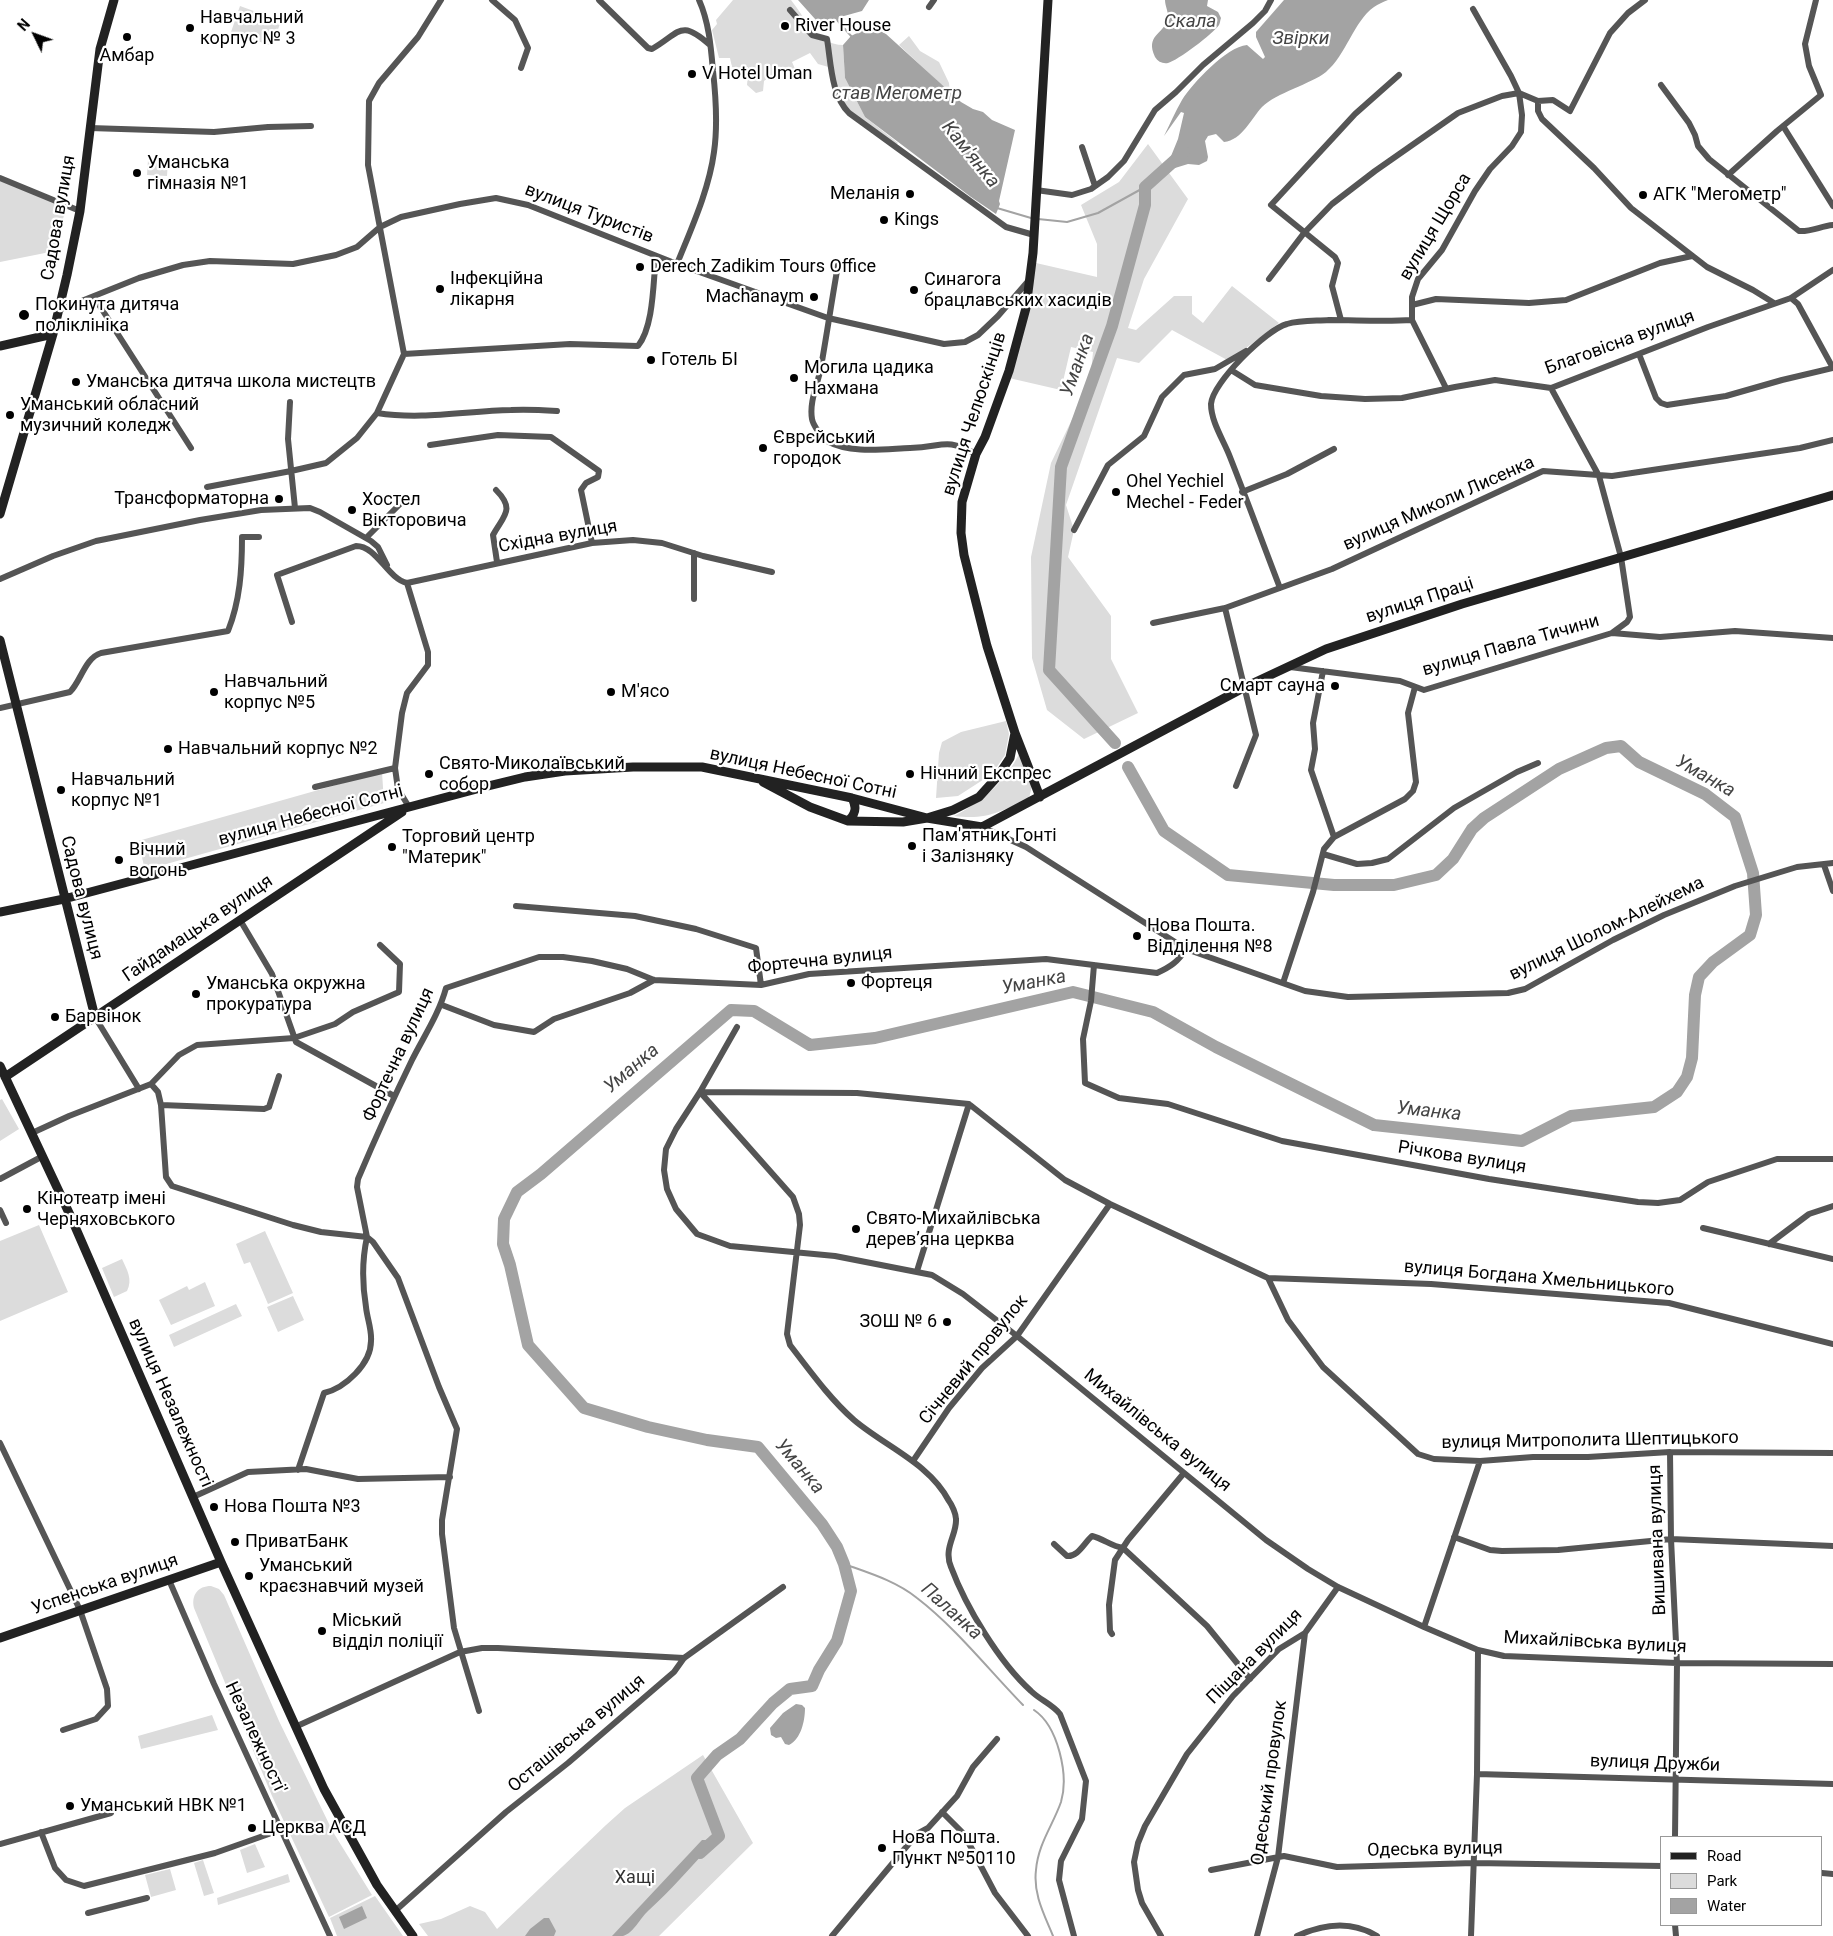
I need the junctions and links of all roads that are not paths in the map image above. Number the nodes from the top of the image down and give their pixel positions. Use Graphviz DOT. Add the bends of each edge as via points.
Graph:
graph roads {
  1 [pos="114,0"];
  2 [pos="441,0"];
  3 [pos="492,0"];
  4 [pos="598,0"];
  5 [pos="699,0"];
  6 [pos="934,0"];
  7 [pos="1048,0"];
  8 [pos="1271,0"];
  9 [pos="1644,0"];
  10 [pos="1816,0"];
  11 [pos="929,7"];
  12 [pos="1473,9"];
  13 [pos="790,10"];
  14 [pos="711,46"];
  15 [pos="521,68"];
  16 [pos="1399,75"];
  17 [pos="1661,85"];
  18 [pos="1518,93"];
  19 [pos="1538,101"];
  20 [pos="311,126"];
  21 [pos="1783,126"];
  22 [pos="90,128"];
  23 [pos="1082,147"];
  24 [pos="1728,175"];
  25 [pos="0,178"];
  26 [pos="1095,186"];
  27 [pos="1036,190"];
  28 [pos="1833,206"];
  29 [pos="80,211"];
  30 [pos="1833,225"];
  31 [pos="380,227"];
  32 [pos="1034,232"];
  33 [pos="1304,233"];
  34 [pos="656,256"];
  35 [pos="1692,256"];
  36 [pos="678,264"];
  37 [pos="838,264"];
  38 [pos="1833,270"];
  39 [pos="1031,278"];
  40 [pos="1269,280"];
  41 [pos="94,297"];
  42 [pos="1791,298"];
  43 [pos="1774,303"];
  44 [pos="1412,305"];
  45 [pos="59,310"];
  46 [pos="828,318"];
  47 [pos="1341,320"];
  48 [pos="1412,320"];
  49 [pos="53,334"];
  50 [pos="0,346"];
  51 [pos="1253,348"];
  52 [pos="404,354"];
  53 [pos="1639,354"];
  54 [pos="1833,368"];
  55 [pos="1231,370"];
  56 [pos="1446,388"];
  57 [pos="1551,388"];
  58 [pos="290,402"];
  59 [pos="557,410"];
  60 [pos="377,412"];
  61 [pos="1833,440"];
  62 [pos="430,446"];
  63 [pos="191,448"];
  64 [pos="1334,449"];
  65 [pos="976,454"];
  66 [pos="291,472"];
  67 [pos="1599,476"];
  68 [pos="207,487"];
  69 [pos="496,490"];
  70 [pos="1242,492"];
  71 [pos="1833,495"];
  72 [pos="400,504"];
  73 [pos="295,508"];
  74 [pos="0,514"];
  75 [pos="1074,530"];
  76 [pos="259,537"];
  77 [pos="366,538"];
  78 [pos="592,543"];
  79 [pos="694,553"];
  80 [pos="1621,558"];
  81 [pos="497,562"];
  82 [pos="388,569"];
  83 [pos="772,572"];
  84 [pos="0,578"];
  85 [pos="407,583"];
  86 [pos="1280,588"];
  87 [pos="694,599"];
  88 [pos="1225,608"];
  89 [pos="292,622"];
  90 [pos="1153,623"];
  91 [pos="1612,633"];
  92 [pos="1833,638"];
  93 [pos="0,640"];
  94 [pos="1288,666"];
  95 [pos="1323,671"];
  96 [pos="1415,687"];
  97 [pos="1244,688"];
  98 [pos="16,704"];
  99 [pos="0,708"];
  100 [pos="1015,733"];
  101 [pos="1538,763"];
  102 [pos="395,768"];
  103 [pos="752,777"];
  104 [pos="1236,786"];
  105 [pos="315,787"];
  106 [pos="1040,797"];
  107 [pos="852,798"];
  108 [pos="408,807"];
  109 [pos="927,818"];
  110 [pos="357,820"];
  111 [pos="848,821"];
  112 [pos="982,827"];
  113 [pos="368,834"];
  114 [pos="1334,837"];
  115 [pos="1322,854"];
  116 [pos="1833,863"];
  117 [pos="1824,865"];
  118 [pos="1833,891"];
  119 [pos="64,899"];
  120 [pos="516,906"];
  121 [pos="0,912"];
  122 [pos="240,920"];
  123 [pos="380,945"];
  124 [pos="1186,949"];
  125 [pos="1094,965"];
  126 [pos="654,980"];
  127 [pos="1283,983"];
  128 [pos="762,985"];
  129 [pos="442,1005"];
  130 [pos="95,1017"];
  131 [pos="737,1028"];
  132 [pos="294,1038"];
  133 [pos="0,1066"];
  134 [pos="278,1076"];
  135 [pos="3,1079"];
  136 [pos="151,1084"];
  137 [pos="139,1089"];
  138 [pos="700,1092"];
  139 [pos="394,1096"];
  140 [pos="161,1104"];
  141 [pos="969,1104"];
  142 [pos="32,1133"];
  143 [pos="43,1156"];
  144 [pos="1833,1158"];
  145 [pos="0,1179"];
  146 [pos="1110,1204"];
  147 [pos="1833,1206"];
  148 [pos="0,1210"];
  149 [pos="6,1223"];
  150 [pos="1703,1228"];
  151 [pos="367,1237"];
  152 [pos="1769,1244"];
  153 [pos="796,1251"];
  154 [pos="1833,1259"];
  155 [pos="918,1271"];
  156 [pos="1268,1278"];
  157 [pos="1017,1336"];
  158 [pos="1833,1344"];
  159 [pos="0,1443"];
  160 [pos="1670,1452"];
  161 [pos="1833,1453"];
  162 [pos="914,1461"];
  163 [pos="1480,1461"];
  164 [pos="298,1470"];
  165 [pos="1184,1473"];
  166 [pos="450,1477"];
  167 [pos="193,1497"];
  168 [pos="1454,1538"];
  169 [pos="1672,1539"];
  170 [pos="1054,1544"];
  171 [pos="1833,1546"];
  172 [pos="1123,1548"];
  173 [pos="221,1562"];
  174 [pos="169,1580"];
  175 [pos="783,1587"];
  176 [pos="1338,1587"];
  177 [pos="80,1610"];
  178 [pos="1424,1627"];
  179 [pos="1305,1633"];
  180 [pos="1112,1634"];
  181 [pos="0,1638"];
  182 [pos="1478,1650"];
  183 [pos="460,1652"];
  184 [pos="684,1658"];
  185 [pos="1677,1663"];
  186 [pos="1833,1664"];
  187 [pos="1250,1679"];
  188 [pos="479,1711"];
  189 [pos="295,1727"];
  190 [pos="63,1730"];
  191 [pos="997,1739"];
  192 [pos="1477,1774"];
  193 [pos="1676,1779"];
  194 [pos="1833,1784"];
  195 [pos="942,1812"];
  196 [pos="110,1813"];
  197 [pos="280,1830"];
  198 [pos="41,1832"];
  199 [pos="1675,1836"];
  200 [pos="0,1844"];
  201 [pos="1278,1857"];
  202 [pos="1474,1863"];
  203 [pos="1660,1866"];
  204 [pos="1211,1870"];
  205 [pos="147,1898"];
  206 [pos="394,1911"];
  207 [pos="88,1913"];
  208 [pos="330,1935"];
  209 [pos="413,1936"];
  210 [pos="832,1936"];
  211 [pos="1028,1936"];
  212 [pos="1074,1936"];
  213 [pos="1161,1936"];
  214 [pos="1257,1936"];
  215 [pos="1297,1936"];
  216 [pos="1377,1936"];
  217 [pos="1471,1936"];
  1 -- 22 [label="main road, Садова вулиця" via="100,49"];
  2 -- 31 [label="street" via="418,37 379,83 369,101 368,165"];
  3 -- 15 [label="street" via="515,20 528,48"];
  4 -- 14 [label="street" via="648,48 652,49 673,32 682,30 691,30"];
  5 -- 14 [label="street"];
  6 -- 11 [label="street"];
  7 -- 27 [label="main road, вулиця Челюскінців"];
  8 -- 26 [label="street" via="1253,24 1155,110 1124,161"];
  9 -- 19 [label="street" via="1610,33 1570,111 1553,100"];
  10 -- 21 [label="street" via="1805,44 1809,66 1822,95"];
  12 -- 18 [label="street, вулиця Щорса"];
  13 -- 32 [label="street" via="812,35 827,38 836,91 841,105 849,113 1006,227"];
  14 -- 36 [label="street" via="717,111 714,154 700,207"];
  16 -- 33 [label="street" via="1355,114 1271,205"];
  17 -- 24 [label="street" via="1689,122 1698,146"];
  18 -- 19 [label="street"];
  18 -- 33 [label="street" via="1458,113 1332,204"];
  18 -- 44 [label="street, вулиця Щорса" via="1521,132 1475,191 1442,250 1418,279"];
  19 -- 35 [label="street" via="1542,119 1631,208"];
  20 -- 22 [label="street" via="214,132"];
  21 -- 24 [label="street"];
  21 -- 28 [label="street"];
  22 -- 29 [label="main road, Садова вулиця"];
  23 -- 26 [label="street"];
  24 -- 30 [label="street" via="1799,231 1810,232"];
  25 -- 29 [label="street"];
  26 -- 27 [label="street" via="1072,195"];
  27 -- 32 [label="main road, вулиця Челюскінців"];
  29 -- 45 [label="main road, Садова вулиця"];
  31 -- 34 [label="street, вулиця Туристів" via="401,217 496,198 528,205"];
  31 -- 41 [label="street, вулиця Туристів" via="357,247 336,255 293,264 210,261 183,264"];
  31 -- 52 [label="street"];
  32 -- 39 [label="main road, вулиця Челюскінців"];
  33 -- 40 [label="street"];
  33 -- 47 [label="street" via="1338,263 1332,286"];
  34 -- 36 [label="street, вулиця Туристів"];
  34 -- 52 [label="street" via="648,324 638,346 570,344"];
  35 -- 43 [label="street"];
  35 -- 44 [label="street" via="1660,263 1566,300 1530,303 1436,299"];
  36 -- 46 [label="street, вулиця Туристів"];
  37 -- 46 [label="street"];
  38 -- 42 [label="street, Благовісна вулиця"];
  39 -- 46 [label="street, вулиця Туристів" via="998,316 978,335 965,342 944,344"];
  39 -- 65 [label="main road, вулиця Челюскінців" via="1008,371"];
  41 -- 45 [label="street, вулиця Туристів"];
  41 -- 63 [label="street"];
  42 -- 43 [label="street, Благовісна вулиця"];
  42 -- 54 [label="street" via="1798,304"];
  43 -- 53 [label="street, Благовісна вулиця"];
  44 -- 48 [label="street, вулиця Щорса"];
  45 -- 49 [label="main road, Садова вулиця"];
  46 -- 65 [label="street" via="812,400 812,421 825,440 839,446 864,449 919,448 947,442"];
  47 -- 48 [label="street"];
  47 -- 51 [label="street" via="1287,324 1270,332"];
  48 -- 56 [label="street"];
  49 -- 50 [label="main road"];
  49 -- 74 [label="main road, Садова вулиця"];
  51 -- 55 [label="street"];
  51 -- 75 [label="street" via="1215,369 1184,376 1162,397 1144,436 1108,465"];
  52 -- 60 [label="street"];
  53 -- 54 [label="street" via="1656,398 1667,405 1726,396"];
  53 -- 57 [label="street, Благовісна вулиця"];
  55 -- 56 [label="street, Благовісна вулиця" via="1255,385 1321,396 1402,398"];
  55 -- 70 [label="street" via="1217,387 1211,403 1214,420"];
  56 -- 57 [label="street, Благовісна вулиця" via="1495,380"];
  57 -- 67 [label="street"];
  58 -- 66 [label="street" via="288,439"];
  59 -- 60 [label="street" via="424,416"];
  60 -- 66 [label="street" via="357,438 326,463"];
  61 -- 67 [label="street, вулиця Миколи Лисенка" via="1800,448"];
  62 -- 78 [label="street" via="498,435 550,437 599,471 598,477 586,483 581,490"];
  64 -- 70 [label="street" via="1287,474"];
  65 -- 100 [label="main road, вулиця Челюскінців" via="962,502 964,555 987,646"];
  66 -- 68 [label="street"];
  66 -- 73 [label="street"];
  67 -- 80 [label="street"];
  67 -- 86 [label="street, вулиця Миколи Лисенка" via="1542,471 1332,569"];
  69 -- 81 [label="street" via="507,508 507,514 493,535"];
  70 -- 86 [label="street"];
  71 -- 80 [label="main road, вулиця Праці"];
  72 -- 77 [label="street"];
  73 -- 77 [label="street" via="320,512"];
  73 -- 84 [label="street" via="200,520 96,541"];
  76 -- 98 [label="street" via="242,537 236,612 228,631 96,655 70,692"];
  77 -- 82 [label="street" via="378,547"];
  78 -- 79 [label="street, Східна вулиця" via="644,540"];
  78 -- 81 [label="street, Східна вулиця"];
  79 -- 83 [label="street, Східна вулиця"];
  79 -- 87 [label="street"];
  80 -- 91 [label="street" via="1630,616"];
  80 -- 94 [label="main road, вулиця Праці" via="1462,604 1326,649"];
  81 -- 85 [label="street, Східна вулиця"];
  82 -- 85 [label="street" via="398,580"];
  82 -- 89 [label="street" via="367,549 356,546 277,575"];
  85 -- 102 [label="street" via="428,652 428,665 407,693"];
  86 -- 88 [label="street, вулиця Миколи Лисенка"];
  88 -- 90 [label="street, вулиця Миколи Лисенка"];
  88 -- 97 [label="street"];
  91 -- 92 [label="street, вулиця Павла Тичини" via="1660,637 1736,631"];
  91 -- 96 [label="street, вулиця Павла Тичини" via="1424,690"];
  93 -- 98 [label="main road, Садова вулиця"];
  94 -- 95 [label="street, вулиця Павла Тичини"];
  94 -- 97 [label="main road, вулиця Праці"];
  95 -- 96 [label="street, вулиця Павла Тичини" via="1400,681"];
  95 -- 114 [label="street" via="1314,723 1315,749 1311,770"];
  96 -- 114 [label="street" via="1408,712 1416,782 1413,791 1405,799"];
  97 -- 104 [label="street" via="1256,734"];
  97 -- 106 [label="main road, вулиця Праці"];
  98 -- 99 [label="street"];
  98 -- 119 [label="main road, Садова вулиця"];
  100 -- 106 [label="main road, вулиця Челюскінців"];
  100 -- 109 [label="main road" via="1010,758 979,797"];
  101 -- 115 [label="street" via="1454,808 1388,858 1357,864"];
  102 -- 105 [label="street, вулиця Небесної Сотні"];
  102 -- 108 [label="street" via="398,789"];
  103 -- 107 [label="main road, вулиця Небесної Сотні"];
  103 -- 108 [label="main road, вулиця Небесної Сотні" via="691,767 565,771 525,777"];
  103 -- 111 [label="main road" via="810,807"];
  106 -- 112 [label="main road, вулиця Праці"];
  107 -- 109 [label="main road, вулиця Небесної Сотні"];
  107 -- 111 [label="main road" via="856,811"];
  108 -- 110 [label="main road, вулиця Небесної Сотні"];
  108 -- 113 [label="main road, Гайдамацька вулиця"];
  109 -- 111 [label="main road" via="903,822"];
  109 -- 112 [label="main road"];
  110 -- 113 [label="main road"];
  110 -- 119 [label="main road, вулиця Небесної Сотні"];
  112 -- 124 [label="street, вулиця Шолом-Алейхема" via="1026,847"];
  113 -- 122 [label="main road, Гайдамацька вулиця"];
  114 -- 115 [label="street"];
  115 -- 127 [label="street"];
  116 -- 117 [label="street, вулиця Шолом-Алейхема"];
  117 -- 118 [label="street"];
  117 -- 127 [label="street, вулиця Шолом-Алейхема" via="1766,875 1735,886 1664,915 1524,989 1508,993 1348,997"];
  119 -- 121 [label="main road, вулиця Небесної Сотні"];
  119 -- 130 [label="main road, Садова вулиця"];
  120 -- 128 [label="street" via="635,916 756,948"];
  122 -- 130 [label="main road, Гайдамацька вулиця"];
  122 -- 132 [label="street" via="272,974"];
  123 -- 132 [label="street" via="400,964 399,992 353,1012 335,1024"];
  124 -- 125 [label="street, Фортечна вулиця" via="1171,967 1157,973"];
  124 -- 127 [label="street, вулиця Шолом-Алейхема"];
  125 -- 128 [label="street, Фортечна вулиця" via="1046,959 891,968 809,974"];
  125 -- 144 [label="street, Річкова вулиця" via="1083,1039 1085,1083 1119,1098 1168,1104 1282,1141 1489,1179 1658,1203 1680,1200 1708,1182 1777,1159"];
  126 -- 128 [label="street, Фортечна вулиця"];
  126 -- 129 [label="street" via="630,993 554,1019 534,1032 494,1025"];
  126 -- 129 [label="street, Фортечна вулиця" via="627,969 592,961 539,957 446,988"];
  129 -- 139 [label="street, Фортечна вулиця"];
  130 -- 135 [label="main road, Гайдамацька вулиця"];
  130 -- 137 [label="street"];
  131 -- 138 [label="street, Михайлівська вулиця"];
  132 -- 136 [label="street" via="197,1045 179,1055"];
  132 -- 139 [label="street"];
  133 -- 135 [label="main road, вулиця Незалежності"];
  134 -- 140 [label="street" via="271,1103 264,1109"];
  135 -- 142 [label="main road, вулиця Незалежності"];
  136 -- 137 [label="street"];
  136 -- 140 [label="street" via="158,1092"];
  137 -- 142 [label="street"];
  138 -- 141 [label="street" via="857,1093"];
  138 -- 153 [label="street" via="793,1197 800,1225"];
  138 -- 153 [label="street, Михайлівська вулиця" via="666,1149 664,1170 667,1189 676,1209 697,1234 730,1246"];
  139 -- 151 [label="street, Фортечна вулиця" via="356,1187"];
  140 -- 151 [label="street" via="166,1177 172,1186 293,1225"];
  141 -- 146 [label="street" via="1066,1180"];
  141 -- 155 [label="street"];
  142 -- 143 [label="main road, вулиця Незалежності"];
  143 -- 145 [label="street"];
  143 -- 167 [label="main road, вулиця Незалежності"];
  146 -- 156 [label="street"];
  146 -- 157 [label="street, Січневий провулок"];
  147 -- 152 [label="street" via="1809,1214"];
  148 -- 149 [label="street"];
  150 -- 152 [label="street"];
  151 -- 164 [label="street" via="362,1259 365,1304 372,1340 370,1347 361,1368 332,1391 324,1393"];
  151 -- 166 [label="street, Фортечна вулиця" via="398,1278 454,1420 457,1440"];
  152 -- 154 [label="street"];
  153 -- 155 [label="street, Михайлівська вулиця"];
  153 -- 162 [label="street" via="786,1334 790,1345 835,1401 855,1420"];
  155 -- 157 [label="street, Михайлівська вулиця" via="947,1283"];
  156 -- 158 [label="street, вулиця Богдана Хмельницького" via="1431,1284 1669,1303"];
  156 -- 163 [label="street, вулиця Митрополита Шептицького" via="1288,1320 1323,1367 1418,1454 1434,1459"];
  157 -- 162 [label="street, Січневий провулок" via="982,1368 949,1408"];
  157 -- 165 [label="street, Михайлівська вулиця"];
  159 -- 177 [label="street"];
  160 -- 161 [label="street, вулиця Митрополита Шептицького"];
  160 -- 163 [label="street, вулиця Митрополита Шептицького"];
  160 -- 169 [label="street, Вишивана вулиця"];
  162 -- 212 [label="street" via="949,1501 956,1519 948,1554 950,1564 982,1630 1032,1692 1054,1706 1060,1714 1086,1781 1082,1819 1061,1861 1059,1880"];
  163 -- 168 [label="street"];
  164 -- 166 [label="street" via="358,1480"];
  164 -- 167 [label="street" via="248,1472"];
  165 -- 172 [label="street"];
  165 -- 176 [label="street, Михайлівська вулиця" via="1266,1540"];
  166 -- 183 [label="street, Фортечна вулиця" via="442,1534 452,1620"];
  167 -- 173 [label="main road, вулиця Незалежності"];
  168 -- 169 [label="street" via="1502,1551 1558,1550"];
  168 -- 178 [label="street"];
  169 -- 171 [label="street"];
  169 -- 185 [label="street, Вишивана вулиця"];
  170 -- 172 [label="street" via="1066,1556 1072,1557 1092,1536"];
  172 -- 180 [label="street" via="1112,1573 1109,1605"];
  172 -- 187 [label="street" via="1207,1626"];
  173 -- 174 [label="main road, Успенська вулиця"];
  173 -- 189 [label="main road, вулиця Незалежності"];
  174 -- 177 [label="main road, Успенська вулиця"];
  174 -- 197 [label="street, Незалежності'"];
  175 -- 184 [label="street, Осташівська вулиця"];
  176 -- 178 [label="street, Михайлівська вулиця"];
  176 -- 179 [label="street, Піщана вулиця"];
  177 -- 181 [label="main road, Успенська вулиця"];
  177 -- 190 [label="street" via="107,1689 108,1706 96,1719"];
  178 -- 182 [label="street, Михайлівська вулиця"];
  179 -- 187 [label="street, Піщана вулиця" via="1279,1650"];
  179 -- 201 [label="street, Одеський провулок"];
  182 -- 185 [label="street, Михайлівська вулиця" via="1504,1656"];
  182 -- 192 [label="street"];
  183 -- 184 [label="street" via="498,1648"];
  183 -- 188 [label="street, Фортечна вулиця"];
  183 -- 189 [label="street"];
  184 -- 206 [label="street, Осташівська вулиця" via="674,1672 506,1812"];
  185 -- 186 [label="street, Михайлівська вулиця"];
  185 -- 193 [label="street, Вишивана вулиця"];
  187 -- 213 [label="street, Піщана вулиця" via="1187,1754 1138,1844 1134,1862 1138,1890"];
  189 -- 206 [label="main road, вулиця Незалежності" via="341,1822"];
  191 -- 195 [label="street"];
  192 -- 193 [label="street, вулиця Дружби"];
  192 -- 202 [label="street"];
  193 -- 194 [label="street, вулиця Дружби"];
  193 -- 199 [label="street, Вишивана вулиця"];
  195 -- 210 [label="street" via="918,1834"];
  195 -- 211 [label="street" via="964,1834 995,1893"];
  196 -- 198 [label="street"];
  197 -- 198 [label="street" via="215,1853 84,1886 66,1880 55,1868"];
  197 -- 208 [label="street, Незалежності'"];
  198 -- 200 [label="street"];
  201 -- 202 [label="street, Одеська вулиця" via="1337,1867"];
  201 -- 204 [label="street, Одеська вулиця"];
  201 -- 214 [label="street, Одеський провулок"];
  202 -- 203 [label="street, Одеська вулиця"];
  202 -- 217 [label="street"];
  205 -- 207 [label="street"];
  206 -- 209 [label="main road, вулиця Незалежності"];
  215 -- 216 [label="street" via="1338,1924"];
}
